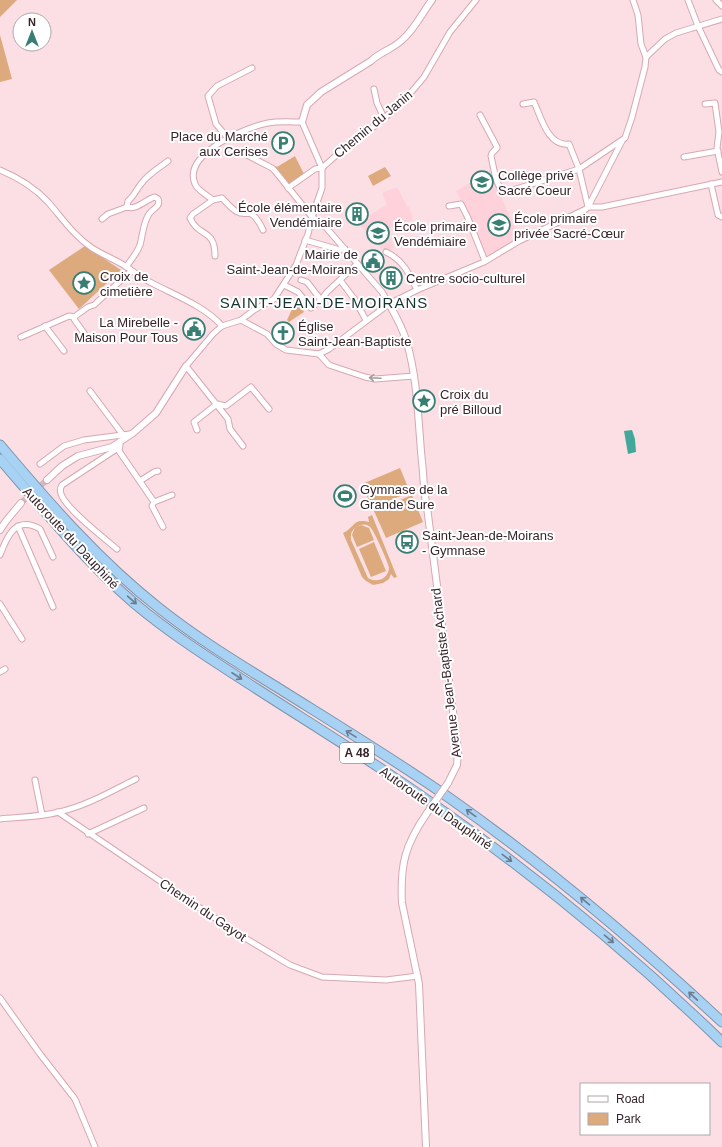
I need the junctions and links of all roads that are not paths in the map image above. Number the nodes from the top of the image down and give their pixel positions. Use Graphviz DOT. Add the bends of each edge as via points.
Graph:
graph roads {
  1 [pos="432,0"];
  2 [pos="476,0"];
  3 [pos="633,0"];
  4 [pos="688,0"];
  5 [pos="716,0"];
  6 [pos="722,6"];
  7 [pos="722,19"];
  8 [pos="698,26"];
  9 [pos="646,57"];
  10 [pos="252,68"];
  11 [pos="722,72"];
  12 [pos="374,89"];
  13 [pos="523,104"];
  14 [pos="705,104"];
  15 [pos="480,115"];
  16 [pos="384,118"];
  17 [pos="302,122"];
  18 [pos="227,138"];
  19 [pos="622,141"];
  20 [pos="239,151"];
  21 [pos="718,151"];
  22 [pos="684,157"];
  23 [pos="168,161"];
  24 [pos="322,168"];
  25 [pos="580,169"];
  26 [pos="0,170"];
  27 [pos="722,172"];
  28 [pos="722,182"];
  29 [pos="711,184"];
  30 [pos="288,188"];
  31 [pos="213,200"];
  32 [pos="449,206"];
  33 [pos="588,207"];
  34 [pos="127,208"];
  35 [pos="312,217"];
  36 [pos="722,217"];
  37 [pos="102,219"];
  38 [pos="263,230"];
  39 [pos="305,240"];
  40 [pos="345,249"];
  41 [pos="386,252"];
  42 [pos="215,256"];
  43 [pos="485,261"];
  44 [pos="357,264"];
  45 [pos="126,267"];
  46 [pos="131,271"];
  47 [pos="301,280"];
  48 [pos="340,280"];
  49 [pos="284,285"];
  50 [pos="417,290"];
  51 [pos="321,300"];
  52 [pos="389,304"];
  53 [pos="74,317"];
  54 [pos="241,320"];
  55 [pos="366,320"];
  56 [pos="45,326"];
  57 [pos="222,326"];
  58 [pos="84,333"];
  59 [pos="22,337"];
  60 [pos="64,352"];
  61 [pos="319,354"];
  62 [pos="186,366"];
  63 [pos="414,376"];
  64 [pos="90,391"];
  65 [pos="217,404"];
  66 [pos="268,409"];
  67 [pos="197,430"];
  68 [pos="133,433"];
  69 [pos="123,435"];
  70 [pos="120,442"];
  71 [pos="0,445"];
  72 [pos="243,446"];
  73 [pos="0,460"];
  74 [pos="40,464"];
  75 [pos="158,471"];
  76 [pos="47,480"];
  77 [pos="140,481"];
  78 [pos="172,495"];
  79 [pos="154,502"];
  80 [pos="21,503"];
  81 [pos="18,526"];
  82 [pos="163,526"];
  83 [pos="0,530"];
  84 [pos="117,549"];
  85 [pos="0,555"];
  86 [pos="54,557"];
  87 [pos="0,604"];
  88 [pos="53,607"];
  89 [pos="22,639"];
  90 [pos="136,779"];
  91 [pos="34,780"];
  92 [pos="144,808"];
  93 [pos="58,812"];
  94 [pos="42,815"];
  95 [pos="0,819"];
  96 [pos="88,834"];
  97 [pos="418,976"];
  98 [pos="0,998"];
  99 [pos="722,1022"];
  100 [pos="722,1042"];
  101 [pos="95,1147"];
  102 [pos="426,1147"];
  1 -- 17 [label="street" via="411,32 402,40 321,92 307,105"];
  2 -- 16 [label="street, Chemin du Janin" via="450,32 424,77 403,102"];
  3 -- 9 [label="street"];
  4 -- 8 [label="street"];
  5 -- 6 [label="street"];
  7 -- 8 [label="street"];
  8 -- 9 [label="street" via="665,39"];
  8 -- 11 [label="street"];
  9 -- 19 [label="street" via="632,117"];
  10 -- 18 [label="street" via="217,86 208,96 216,124"];
  12 -- 16 [label="street"];
  13 -- 25 [label="street" via="534,102 553,139 562,145 569,144"];
  14 -- 21 [label="street" via="715,103 719,132"];
  15 -- 25 [label="street" via="497,148 491,156 496,180 504,193"];
  16 -- 24 [label="street, Chemin du Janin"];
  17 -- 18 [label="street" via="257,125"];
  17 -- 24 [label="street"];
  18 -- 31 [label="street" via="202,155 192,174 195,185"];
  19 -- 25 [label="street"];
  19 -- 33 [label="street"];
  20 -- 30 [label="street" via="272,168"];
  21 -- 22 [label="street"];
  21 -- 27 [label="street"];
  23 -- 34 [label="street" via="141,184 128,202"];
  24 -- 30 [label="street, Chemin du Janin" via="315,169"];
  24 -- 35 [label="street" via="322,188"];
  25 -- 33 [label="street"];
  26 -- 45 [label="street" via="21,181 47,201 79,238"];
  28 -- 29 [label="street"];
  29 -- 33 [label="street" via="602,207"];
  29 -- 36 [label="street" via="718,214"];
  30 -- 35 [label="street"];
  31 -- 38 [label="street" via="222,198 233,210 254,215"];
  31 -- 42 [label="street" via="190,218 193,225 214,241"];
  32 -- 43 [label="street" via="461,204"];
  33 -- 43 [label="street"];
  34 -- 37 [label="street" via="108,214"];
  34 -- 45 [label="street" via="134,208 155,197 159,202 150,213 143,227 137,251"];
  35 -- 39 [label="street"];
  35 -- 40 [label="street" via="323,224"];
  39 -- 40 [label="street" via="340,250"];
  39 -- 49 [label="street" via="296,265"];
  40 -- 44 [label="street"];
  41 -- 50 [label="street" via="406,268"];
  43 -- 50 [label="street"];
  44 -- 48 [label="street"];
  44 -- 52 [label="street" via="382,292"];
  45 -- 46 [label="street"];
  46 -- 53 [label="street" via="94,305"];
  46 -- 57 [label="street" via="183,298"];
  47 -- 51 [label="street" via="307,282"];
  48 -- 51 [label="street"];
  48 -- 55 [label="street"];
  49 -- 51 [label="street" via="298,292 310,308"];
  49 -- 54 [label="street" via="274,299"];
  50 -- 52 [label="street"];
  52 -- 55 [label="street"];
  52 -- 63 [label="street, Avenue Jean-Baptiste Achard" via="407,343"];
  53 -- 56 [label="street" via="69,316"];
  53 -- 58 [label="street"];
  54 -- 57 [label="street"];
  54 -- 61 [label="street" via="267,334 286,350"];
  55 -- 61 [label="street"];
  56 -- 59 [label="street"];
  56 -- 60 [label="street"];
  57 -- 62 [label="street"];
  63 -- 61 [label="street, one-way" via="374,379 365,377 329,364"];
  62 -- 65 [label="street"];
  62 -- 68 [label="street" via="156,413"];
  63 -- 97 [label="street, Avenue Jean-Baptiste Achard, bridge" via="424,494 458,751 457,765 448,783 416,829 405,856 402,903"];
  64 -- 69 [label="street"];
  65 -- 66 [label="street" via="226,406 251,387"];
  65 -- 67 [label="street" via="194,422"];
  65 -- 72 [label="street" via="228,419 230,429"];
  68 -- 69 [label="street"];
  68 -- 70 [label="street"];
  69 -- 74 [label="street" via="84,440 64,446"];
  70 -- 76 [label="street" via="112,447 78,456"];
  70 -- 77 [label="street" via="119,451"];
  70 -- 84 [label="street" via="115,450 62,485 60,491 72,509"];
  99 -- 71 [label="highway, Autoroute du Dauphiné / A 48, one-way" via="622,932 503,836 394,761 212,646 161,610 119,575 92,548"];
  73 -- 100 [label="highway, Autoroute du Dauphiné / A 48, one-way" via="92,563 150,616 201,653 381,769 470,830 618,947"];
  75 -- 77 [label="street"];
  77 -- 79 [label="street"];
  78 -- 79 [label="street"];
  79 -- 82 [label="street" via="152,506"];
  80 -- 83 [label="street"];
  81 -- 85 [label="street" via="9,534"];
  81 -- 86 [label="street" via="28,524 40,528"];
  81 -- 88 [label="street"];
  87 -- 89 [label="street"];
  90 -- 93 [label="street"];
  91 -- 94 [label="street"];
  92 -- 96 [label="street"];
  93 -- 94 [label="street"];
  93 -- 96 [label="street, Chemin du Gayot"];
  94 -- 95 [label="street"];
  96 -- 97 [label="street, Chemin du Gayot" via="240,935 290,965 322,976 386,980"];
  97 -- 102 [label="street, Avenue Jean-Baptiste Achard" via="422,1016"];
  98 -- 101 [label="street" via="75,1100"];
}
